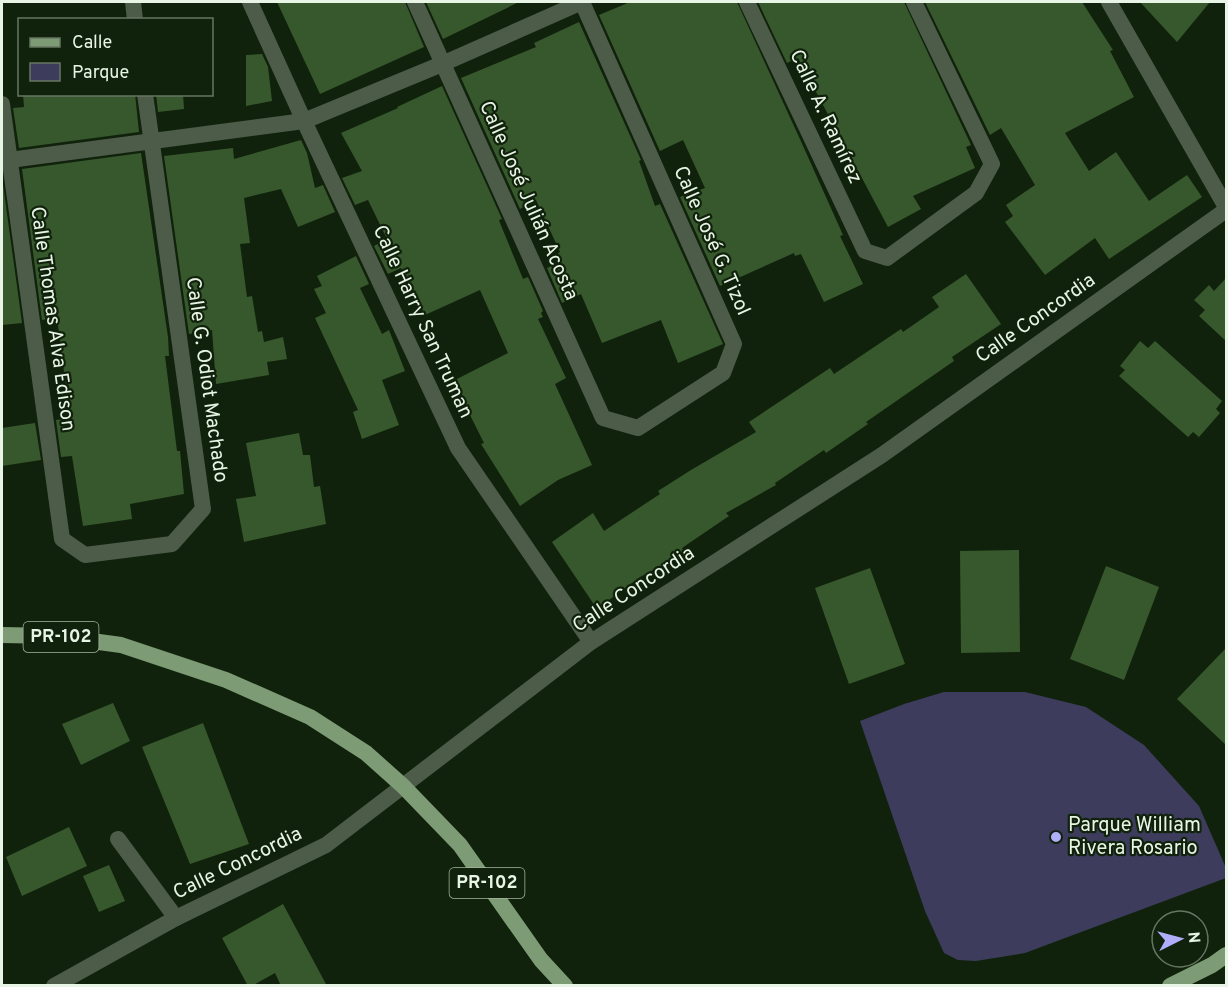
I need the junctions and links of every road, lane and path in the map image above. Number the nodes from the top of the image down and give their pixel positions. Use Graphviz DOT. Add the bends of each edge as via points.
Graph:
graph roads {
  1 [pos="133,2"];
  2 [pos="250,2"];
  3 [pos="415,2"];
  4 [pos="582,2"];
  5 [pos="747,2"];
  6 [pos="914,2"];
  7 [pos="1109,2"];
  8 [pos="135,18"];
  9 [pos="442,64"];
  10 [pos="145,96"];
  11 [pos="2,104"];
  12 [pos="304,121"];
  13 [pos="151,141"];
  14 [pos="5,160"];
  15 [pos="1227,208"];
  16 [pos="603,418"];
  17 [pos="62,539"];
  18 [pos="2,635"];
  19 [pos="591,642"];
  20 [pos="403,786"];
  21 [pos="118,839"];
  22 [pos="176,918"];
  23 [pos="1227,955"];
  24 [pos="54,986"];
  25 [pos="565,986"];
  26 [pos="1170,986"];
  1 -- 8 [label="street"];
  2 -- 12 [label="street, Calle Harry San Truman"];
  3 -- 9 [label="street, Calle José Julián Acosta"];
  4 -- 9 [label="street"];
  4 -- 16 [label="street, Calle José G. Tizol" via="734,344 723,373 638,428"];
  5 -- 6 [label="street, Calle A. Ramírez" via="865,251 888,258 976,193 992,164"];
  7 -- 15 [label="street"];
  9 -- 12 [label="street"];
  9 -- 16 [label="street, Calle José Julián Acosta"];
  10 -- 13 [label="street, Calle G. Odiot Machado"];
  11 -- 14 [label="street, Calle Thomas Alva Edison"];
  12 -- 13 [label="street"];
  12 -- 19 [label="street, Calle Harry San Truman" via="458,448"];
  13 -- 14 [label="street"];
  13 -- 17 [label="street, Calle G. Odiot Machado" via="203,509 172,544 85,555"];
  14 -- 17 [label="street, Calle Thomas Alva Edison"];
  15 -- 19 [label="street, Calle Concordia" via="882,455"];
  18 -- 20 [label="main road, PR-102" via="56,636 121,645 226,680 310,717 366,753"];
  19 -- 20 [label="street, Calle Concordia"];
  20 -- 22 [label="street, Calle Concordia" via="326,845"];
  20 -- 25 [label="main road, PR-102" via="460,845 541,960"];
  21 -- 22 [label="street"];
  22 -- 24 [label="street, Calle Concordia"];
  23 -- 26 [label="main road"];
}
